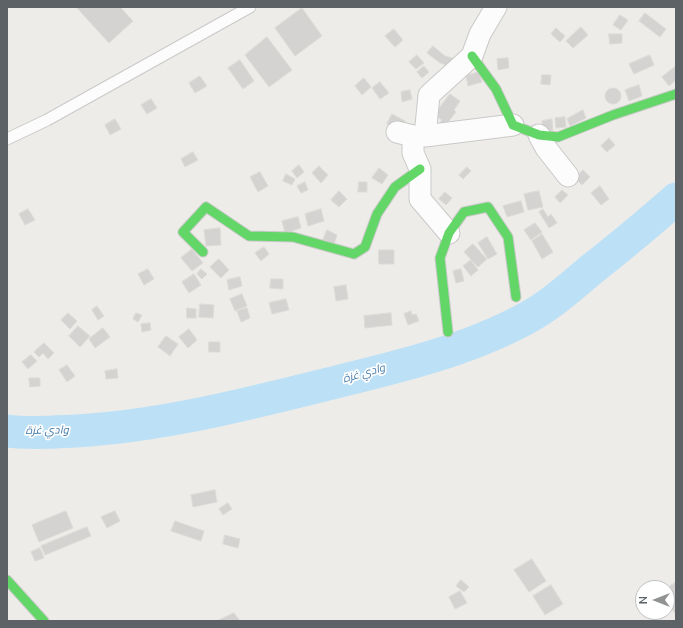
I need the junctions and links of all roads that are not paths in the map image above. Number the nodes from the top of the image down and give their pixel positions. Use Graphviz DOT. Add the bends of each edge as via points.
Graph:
graph roads {
  1 [pos="250,7"];
  2 [pos="496,7"];
  3 [pos="472,56"];
  4 [pos="676,94"];
  5 [pos="513,125"];
  6 [pos="412,135"];
  7 [pos="539,135"];
  8 [pos="7,139"];
  9 [pos="420,169"];
  10 [pos="568,176"];
  11 [pos="449,234"];
  12 [pos="203,252"];
  13 [pos="516,297"];
  14 [pos="448,332"];
  15 [pos="7,580"];
  16 [pos="44,621"];
  1 -- 8 [label="lane" via="47,120"];
  2 -- 3 [label="street" via="480,34"];
  3 -- 5 [label="street" via="496,89"];
  3 -- 6 [label="street" via="429,95"];
  4 -- 7 [label="street" via="558,137"];
  5 -- 6 [label="street"];
  5 -- 7 [label="street"];
  6 -- 9 [label="street" via="413,153"];
  7 -- 10 [label="street"];
  9 -- 11 [label="street" via="420,199"];
  9 -- 12 [label="street" via="395,187 377,214 365,247 354,254 293,237 248,236 206,207 183,232"];
  11 -- 13 [label="street" via="464,212 488,207 508,237"];
  11 -- 14 [label="street" via="440,258"];
  15 -- 16 [label="street"];
}
